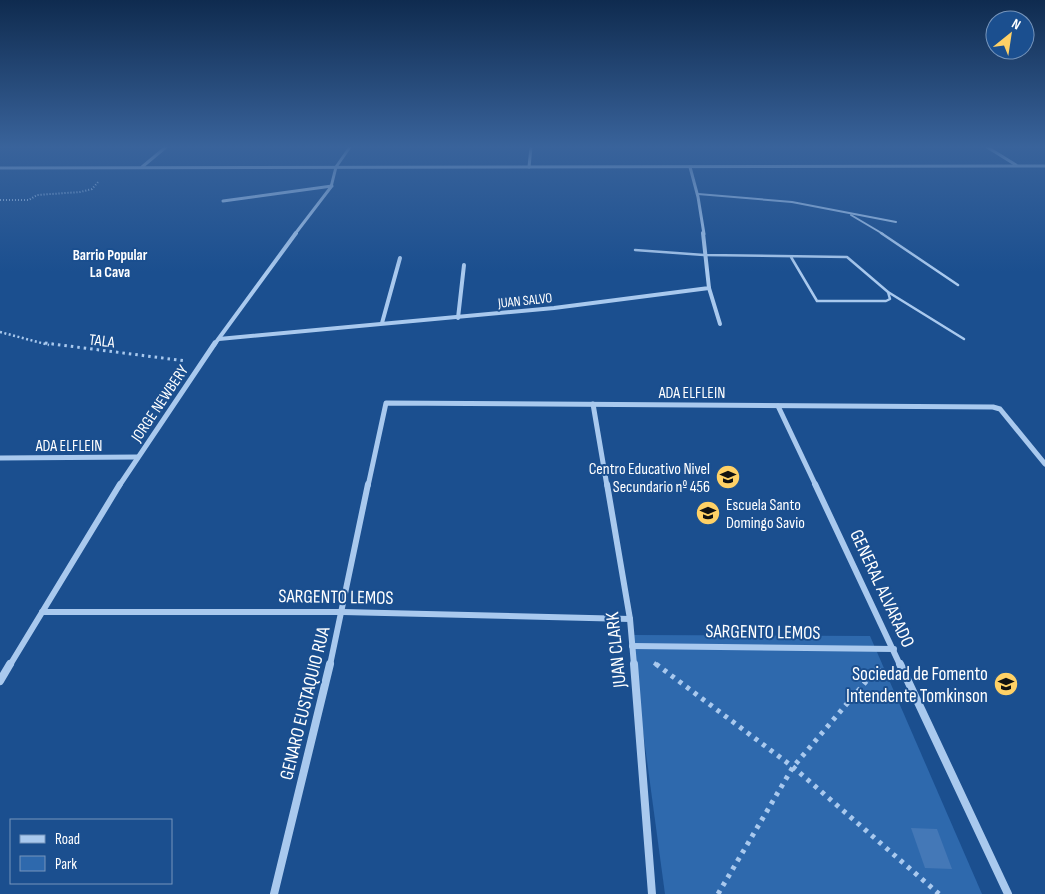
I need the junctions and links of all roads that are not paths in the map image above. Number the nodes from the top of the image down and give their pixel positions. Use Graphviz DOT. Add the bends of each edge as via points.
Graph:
graph roads {
  1 [pos="312,189"];
  2 [pos="330,189"];
  3 [pos="696,189"];
  4 [pos="698,194"];
  5 [pos="224,201"];
  6 [pos="849,214"];
  7 [pos="896,222"];
  8 [pos="634,250"];
  9 [pos="704,255"];
  10 [pos="790,257"];
  11 [pos="400,258"];
  12 [pos="464,265"];
  13 [pos="958,285"];
  14 [pos="709,288"];
  15 [pos="888,292"];
  16 [pos="458,318"];
  17 [pos="382,322"];
  18 [pos="720,324"];
  19 [pos="219,339"];
  20 [pos="964,339"];
  21 [pos="386,402"];
  22 [pos="593,404"];
  23 [pos="778,406"];
  24 [pos="137,457"];
  25 [pos="0,458"];
  26 [pos="1045,464"];
  27 [pos="42,612"];
  28 [pos="343,612"];
  29 [pos="630,619"];
  30 [pos="632,646"];
  31 [pos="894,649"];
  32 [pos="0,681"];
  33 [pos="274,894"];
  34 [pos="652,894"];
  35 [pos="1008,894"];
  1 -- 5 [label="street"];
  2 -- 19 [label="street, JORGE NEWBERY"];
  3 -- 4 [label="street"];
  4 -- 6 [label="lane" via="758,198"];
  4 -- 9 [label="street" via="703,216"];
  6 -- 7 [label="lane"];
  6 -- 13 [label="lane"];
  8 -- 9 [label="lane"];
  9 -- 10 [label="lane"];
  9 -- 14 [label="street"];
  10 -- 15 [label="lane" via="850,258"];
  10 -- 15 [label="lane" via="817,301 886,301 890,299"];
  11 -- 17 [label="street"];
  12 -- 16 [label="street"];
  14 -- 16 [label="street, JUAN SALVO"];
  14 -- 18 [label="street"];
  15 -- 20 [label="lane"];
  16 -- 17 [label="street, JUAN SALVO"];
  17 -- 19 [label="street, JUAN SALVO"];
  19 -- 24 [label="street, JORGE NEWBERY"];
  21 -- 22 [label="street, ADA ELFLEIN"];
  21 -- 28 [label="street, GENARO EUSTAQUIO RUA"];
  22 -- 23 [label="street, ADA ELFLEIN"];
  22 -- 29 [label="street, JUAN CLARK"];
  23 -- 26 [label="street, ADA ELFLEIN" via="997,408"];
  23 -- 31 [label="street, GENERAL ALVARADO"];
  24 -- 25 [label="street, ADA ELFLEIN"];
  24 -- 27 [label="street, JORGE NEWBERY"];
  27 -- 28 [label="street, SARGENTO LEMOS"];
  27 -- 32 [label="street, JORGE NEWBERY"];
  28 -- 29 [label="street, SARGENTO LEMOS"];
  28 -- 33 [label="street, GENARO EUSTAQUIO RUA"];
  29 -- 30 [label="street, JUAN CLARK"];
  30 -- 31 [label="street, SARGENTO LEMOS"];
  30 -- 34 [label="street, JUAN CLARK"];
  31 -- 35 [label="street, GENERAL ALVARADO"];
}
